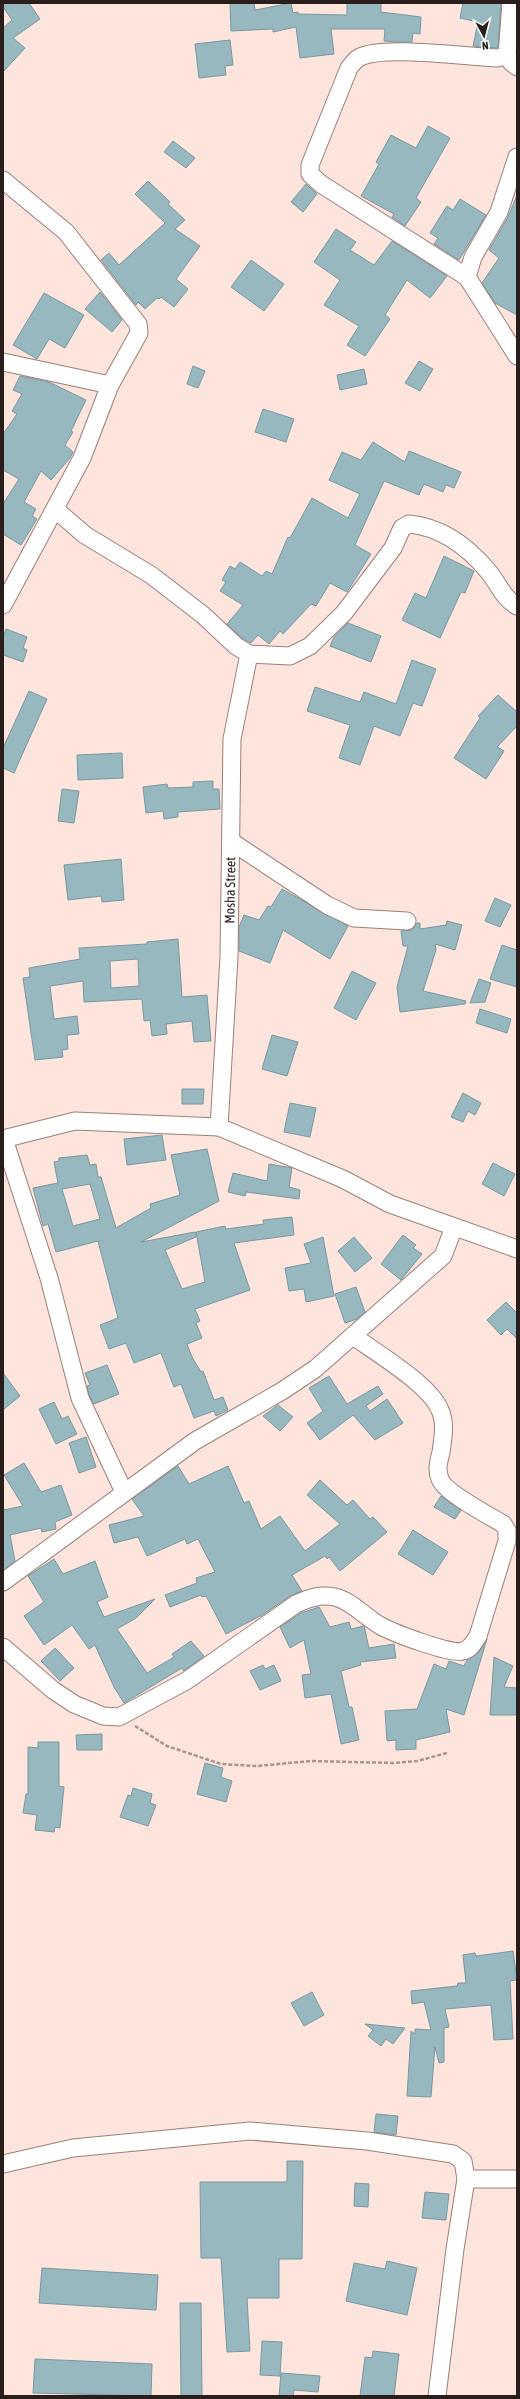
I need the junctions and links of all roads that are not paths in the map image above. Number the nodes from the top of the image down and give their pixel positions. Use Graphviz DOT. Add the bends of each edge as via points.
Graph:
graph roads {
  1 [pos="511,3"];
  2 [pos="512,61"];
  3 [pos="517,157"];
  4 [pos="3,180"];
  5 [pos="467,277"];
  6 [pos="517,356"];
  7 [pos="3,362"];
  8 [pos="110,385"];
  9 [pos="56,510"];
  10 [pos="3,606"];
  11 [pos="517,606"];
  12 [pos="249,654"];
  13 [pos="232,842"];
  14 [pos="407,921"];
  15 [pos="219,1127"];
  16 [pos="3,1139"];
  17 [pos="454,1227"];
  18 [pos="517,1249"];
  19 [pos="354,1336"];
  20 [pos="124,1492"];
  21 [pos="3,1582"];
  22 [pos="3,1647"];
  23 [pos="3,2164"];
  24 [pos="517,2178"];
  25 [pos="466,2179"];
  26 [pos="437,2396"];
  1 -- 2 [label="street"];
  2 -- 5 [label="street" via="434,53 371,53 358,58 349,68 310,165 310,174 321,184"];
  3 -- 5 [label="street" via="498,212 473,257"];
  4 -- 8 [label="street" via="66,232 138,324 139,333"];
  5 -- 6 [label="street"];
  7 -- 8 [label="street"];
  8 -- 9 [label="street" via="82,458"];
  9 -- 10 [label="street"];
  9 -- 12 [label="street" via="85,535 151,575"];
  11 -- 12 [label="street" via="502,594 489,572 465,547 442,532 409,524 402,528 393,548 344,613 310,646 290,656"];
  12 -- 13 [label="street, Mosha Street" via="232,739"];
  13 -- 14 [label="street" via="327,905 354,918"];
  13 -- 15 [label="street, Mosha Street" via="229,957"];
  15 -- 16 [label="street" via="75,1122"];
  15 -- 17 [label="street" via="343,1179 390,1204"];
  16 -- 20 [label="street" via="49,1278 80,1398"];
  17 -- 18 [label="street"];
  17 -- 19 [label="street" via="443,1256 430,1270 372,1317"];
  19 -- 20 [label="street" via="315,1369 195,1441"];
  19 -- 22 [label="street" via="431,1393 441,1410 443,1423 444,1435 437,1468 440,1480 449,1489 503,1524 507,1530 507,1542 478,1636 470,1647 457,1652 430,1645 382,1627 350,1604 335,1597 316,1596 296,1604 186,1681 119,1717 103,1716 74,1704 52,1690"];
  20 -- 21 [label="street"];
  23 -- 25 [label="street" via="73,2148 250,2131 367,2141 441,2151 453,2154 463,2161"];
  24 -- 25 [label="street"];
  25 -- 26 [label="street"];
}
